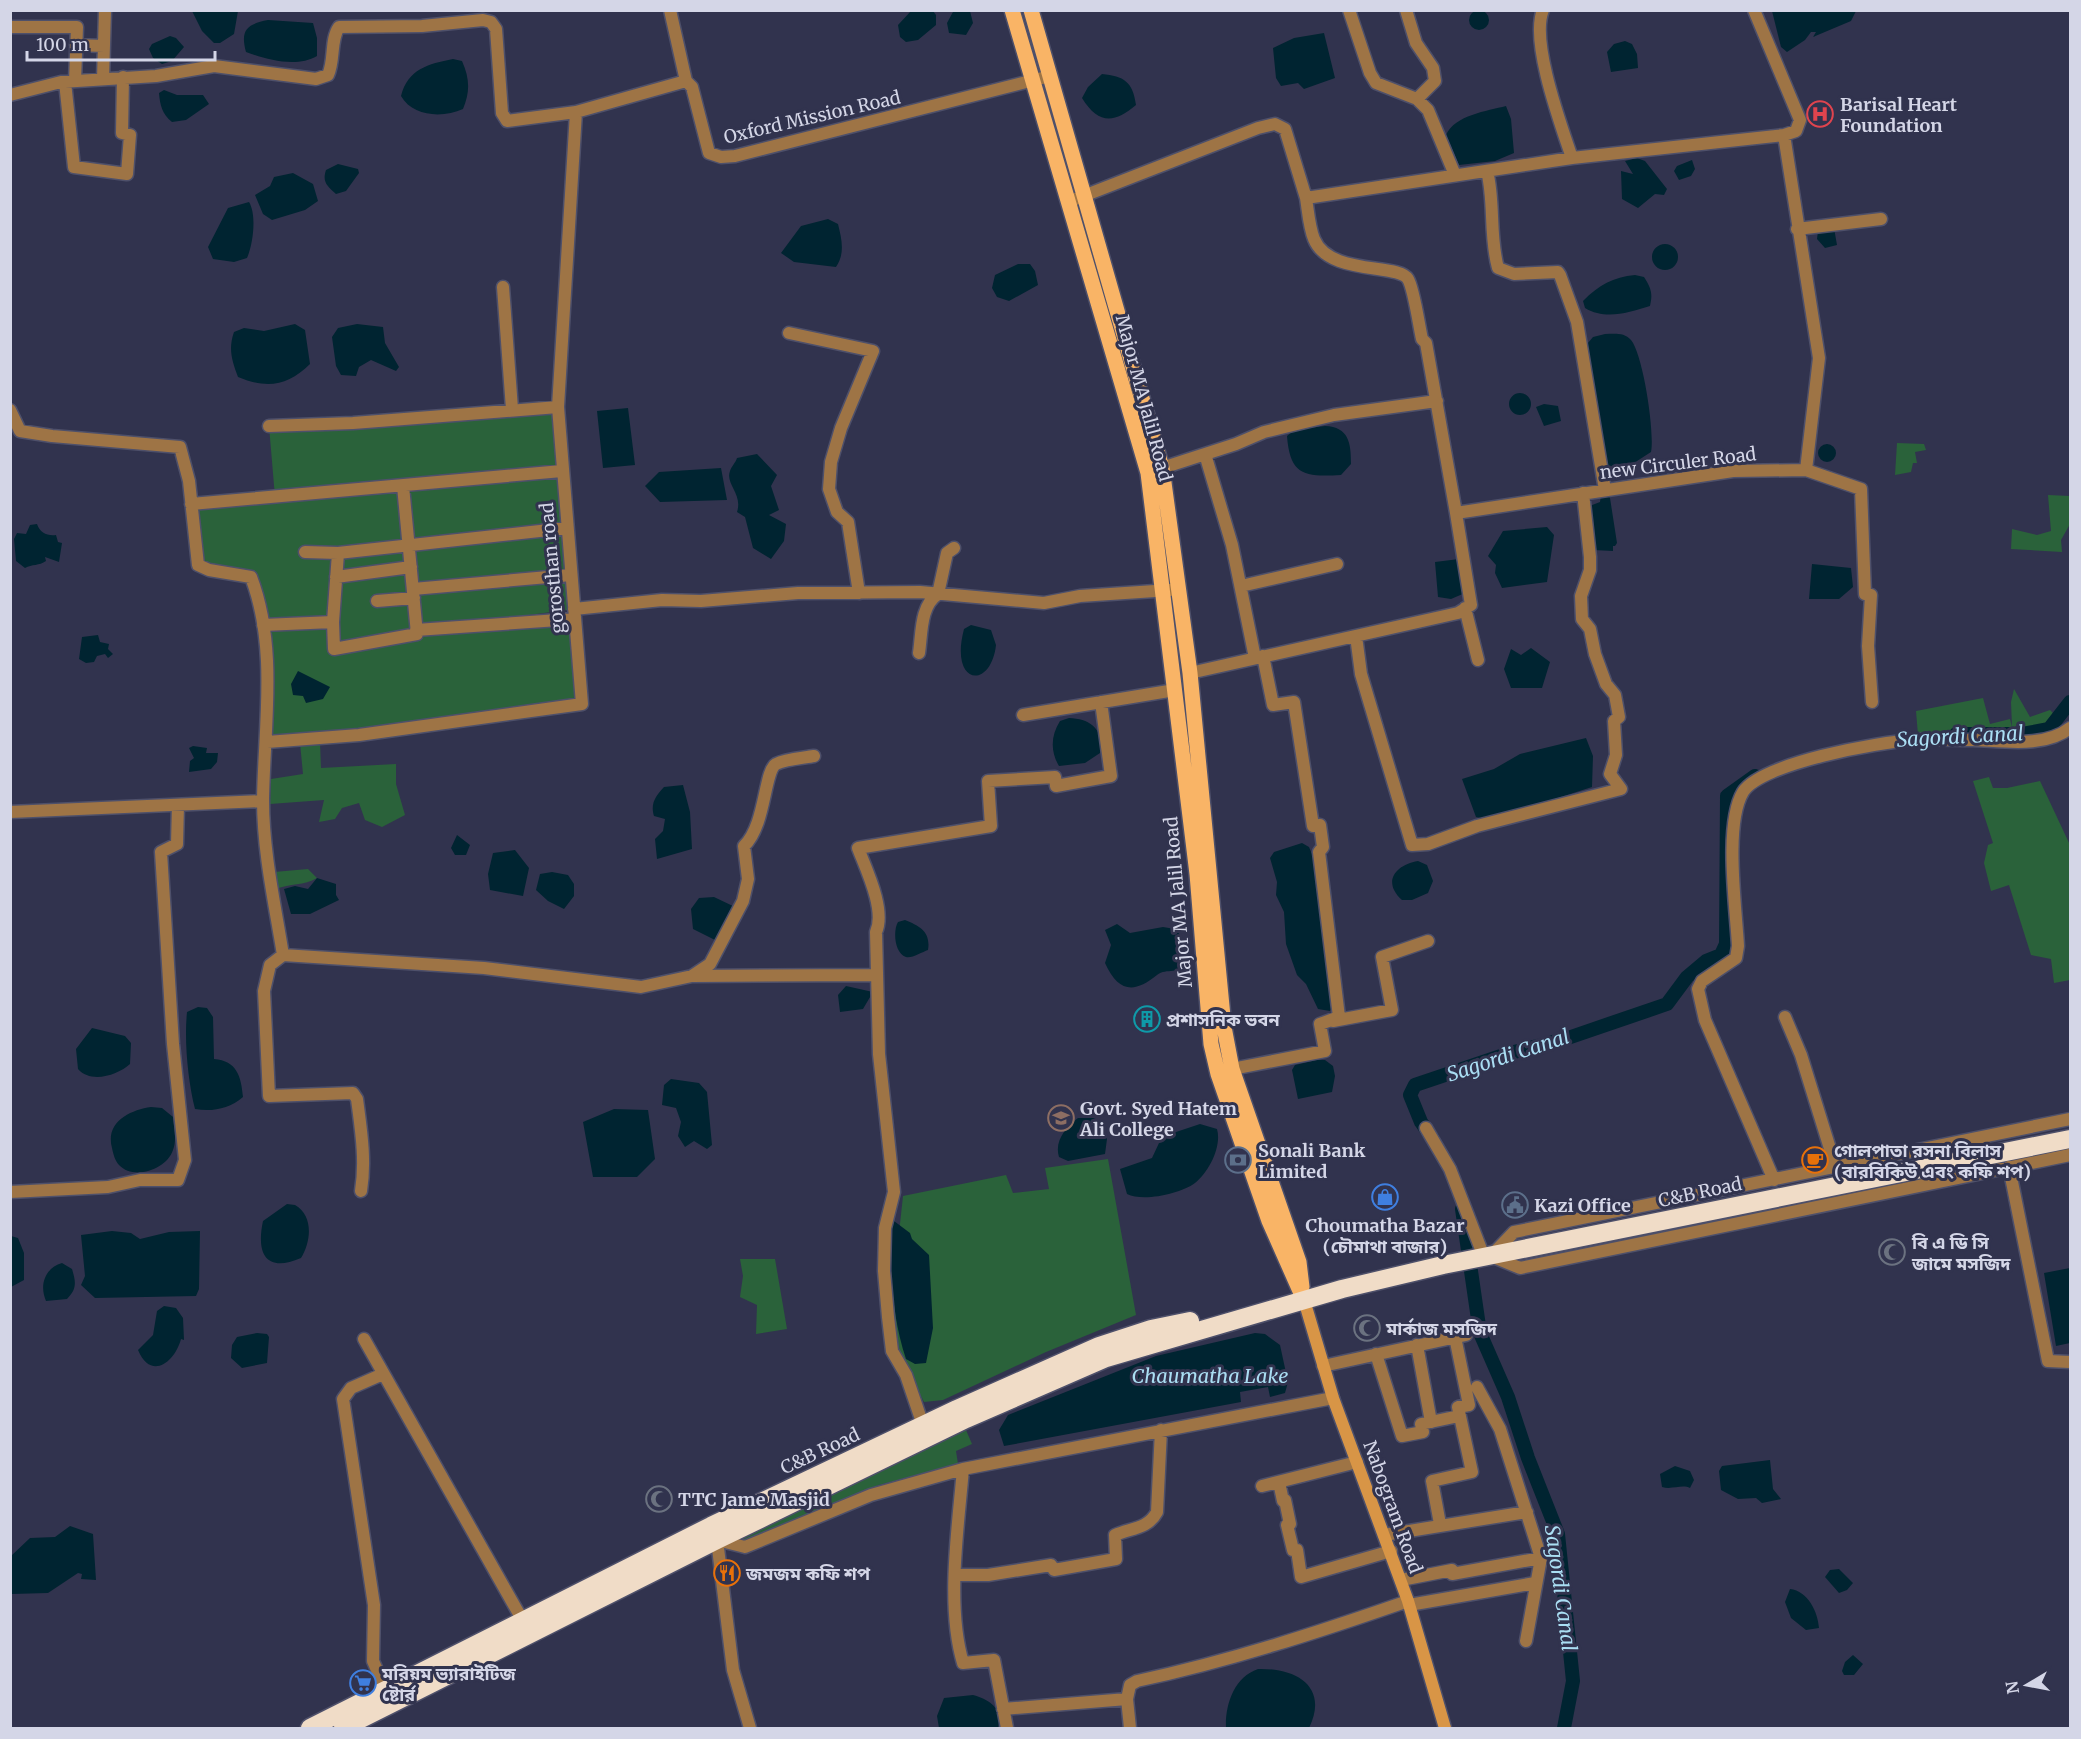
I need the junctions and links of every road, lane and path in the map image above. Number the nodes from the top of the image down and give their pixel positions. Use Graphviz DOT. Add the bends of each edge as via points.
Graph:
graph roads {
  1 [pos="105,10"];
  2 [pos="670,10"];
  3 [pos="1012,10"];
  4 [pos="1031,10"];
  5 [pos="1349,10"];
  6 [pos="1406,10"];
  7 [pos="1543,10"];
  8 [pos="1754,10"];
  9 [pos="490,16"];
  10 [pos="10,27"];
  11 [pos="76,45"];
  12 [pos="104,46"];
  13 [pos="1050,76"];
  14 [pos="123,77"];
  15 [pos="103,78"];
  16 [pos="70,81"];
  17 [pos="686,81"];
  18 [pos="1030,81"];
  19 [pos="10,95"];
  20 [pos="1417,99"];
  21 [pos="576,112"];
  22 [pos="1784,135"];
  23 [pos="1572,158"];
  24 [pos="1487,171"];
  25 [pos="1455,175"];
  26 [pos="1085,195"];
  27 [pos="1306,198"];
  28 [pos="1068,202"];
  29 [pos="1881,219"];
  30 [pos="1797,229"];
  31 [pos="503,287"];
  32 [pos="789,333"];
  33 [pos="1437,401"];
  34 [pos="558,407"];
  35 [pos="512,409"];
  36 [pos="10,410"];
  37 [pos="269,426"];
  38 [pos="15,432"];
  39 [pos="1205,454"];
  40 [pos="1162,468"];
  41 [pos="1806,470"];
  42 [pos="562,471"];
  43 [pos="404,486"];
  44 [pos="1605,489"];
  45 [pos="1584,493"];
  46 [pos="191,504"];
  47 [pos="1456,513"];
  48 [pos="567,528"];
  49 [pos="409,545"];
  50 [pos="954,548"];
  51 [pos="305,552"];
  52 [pos="338,553"];
  53 [pos="1337,564"];
  54 [pos="411,567"];
  55 [pos="571,575"];
  56 [pos="336,577"];
  57 [pos="1241,586"];
  58 [pos="1179,590"];
  59 [pos="1162,591"];
  60 [pos="413,593"];
  61 [pos="859,593"];
  62 [pos="938,594"];
  63 [pos="377,601"];
  64 [pos="1465,608"];
  65 [pos="574,614"];
  66 [pos="333,622"];
  67 [pos="263,625"];
  68 [pos="416,630"];
  69 [pos="1356,636"];
  70 [pos="919,653"];
  71 [pos="1259,657"];
  72 [pos="1478,660"];
  73 [pos="1190,673"];
  74 [pos="1174,690"];
  75 [pos="1101,702"];
  76 [pos="1872,702"];
  77 [pos="1023,715"];
  78 [pos="2070,728"];
  79 [pos="267,742"];
  80 [pos="814,756"];
  81 [pos="263,801"];
  82 [pos="178,805"];
  83 [pos="10,812"];
  84 [pos="1428,941"];
  85 [pos="283,956"];
  86 [pos="877,975"];
  87 [pos="692,976"];
  88 [pos="1785,1017"];
  89 [pos="1320,1024"];
  90 [pos="1232,1069"];
  91 [pos="2070,1119"];
  92 [pos="1426,1128"];
  93 [pos="2070,1139"];
  94 [pos="2070,1155"];
  95 [pos="2009,1167"];
  96 [pos="1836,1168"];
  97 [pos="1774,1180"];
  98 [pos="361,1191"];
  99 [pos="10,1192"];
  100 [pos="1483,1257"];
  101 [pos="1304,1300"];
  102 [pos="364,1339"];
  103 [pos="1417,1345"];
  104 [pos="1376,1354"];
  105 [pos="2070,1362"];
  106 [pos="1323,1366"];
  107 [pos="383,1374"];
  108 [pos="1477,1387"];
  109 [pos="1334,1398"];
  110 [pos="1459,1416"];
  111 [pos="1431,1422"];
  112 [pos="923,1425"];
  113 [pos="1161,1430"];
  114 [pos="1357,1462"];
  115 [pos="963,1469"];
  116 [pos="1279,1482"];
  117 [pos="1262,1486"];
  118 [pos="1527,1512"];
  119 [pos="1440,1524"];
  120 [pos="1384,1534"];
  121 [pos="717,1540"];
  122 [pos="1391,1551"];
  123 [pos="1541,1558"];
  124 [pos="955,1575"];
  125 [pos="1401,1580"];
  126 [pos="1535,1583"];
  127 [pos="1409,1603"];
  128 [pos="523,1621"];
  129 [pos="1526,1641"];
  130 [pos="386,1690"];
  131 [pos="1127,1699"];
  132 [pos="1003,1709"];
  133 [pos="310,1728"];
  134 [pos="343,1728"];
  135 [pos="750,1728"];
  136 [pos="1007,1728"];
  137 [pos="1130,1728"];
  138 [pos="1445,1728"];
  1 -- 12 [label="street"];
  2 -- 17 [label="street"];
  3 -- 18 [label="main road, Major MA Jalil Road"];
  4 -- 13 [label="main road, Major MA Jalil Road"];
  5 -- 20 [label="street" via="1377,83"];
  6 -- 20 [label="street" via="1416,43 1433,68 1435,81"];
  7 -- 23 [label="street" via="1541,48"];
  8 -- 22 [label="street" via="1800,120 1796,131"];
  9 -- 14 [label="street" via="422,26 339,27 333,64 328,75 316,79 214,66"];
  9 -- 21 [label="street" via="496,29 502,113 507,121"];
  10 -- 11 [label="street" via="77,27"];
  11 -- 12 [label="street"];
  11 -- 16 [label="street"];
  12 -- 15 [label="street"];
  13 -- 18 [label="street, Oxford Mission Road"];
  13 -- 26 [label="main road, Major MA Jalil Road"];
  14 -- 15 [label="street"];
  14 -- 16 [label="street" via="122,133 129,135 127,174 74,168"];
  15 -- 16 [label="street"];
  16 -- 19 [label="street"];
  17 -- 18 [label="street, Oxford Mission Road" via="692,87 709,153 721,157 828,134"];
  17 -- 21 [label="street"];
  18 -- 28 [label="main road, Major MA Jalil Road"];
  20 -- 25 [label="street" via="1428,110"];
  21 -- 34 [label="street, gorosthan road"];
  22 -- 23 [label="street"];
  22 -- 30 [label="street"];
  23 -- 24 [label="street"];
  24 -- 25 [label="street"];
  24 -- 44 [label="street" via="1498,268 1514,274 1560,275 1577,322"];
  25 -- 27 [label="street"];
  26 -- 27 [label="street" via="1275,124 1285,129"];
  26 -- 28 [label="street"];
  26 -- 40 [label="main road, Major MA Jalil Road"];
  27 -- 33 [label="street" via="1314,240 1328,255 1365,269 1400,273 1408,279"];
  28 -- 59 [label="main road, Major MA Jalil Road" via="1148,473"];
  29 -- 30 [label="street"];
  30 -- 41 [label="street" via="1819,358"];
  31 -- 35 [label="street"];
  32 -- 61 [label="street" via="873,351 841,428 831,462 829,489 837,512 848,522"];
  33 -- 39 [label="street" via="1334,415 1264,432"];
  33 -- 47 [label="street"];
  34 -- 35 [label="street"];
  34 -- 42 [label="street, gorosthan road"];
  35 -- 37 [label="street"];
  36 -- 38 [label="street"];
  38 -- 46 [label="street" via="180,447"];
  39 -- 40 [label="street"];
  39 -- 57 [label="street"];
  40 -- 58 [label="main road, Major MA Jalil Road"];
  41 -- 44 [label="street, new Circuler Road" via="1733,471"];
  41 -- 76 [label="street, new Circuler Road" via="1861,489 1865,594 1871,595 1868,646"];
  42 -- 43 [label="street"];
  42 -- 48 [label="street, gorosthan road"];
  43 -- 46 [label="street"];
  43 -- 49 [label="street"];
  44 -- 45 [label="street, new Circuler Road"];
  45 -- 47 [label="street, new Circuler Road"];
  45 -- 69 [label="street" via="1590,570 1581,596 1582,619 1590,629 1606,684 1616,698 1616,755 1610,774 1621,789 1478,826 1428,844 1412,845 1361,674"];
  46 -- 67 [label="street" via="198,565 251,577"];
  47 -- 64 [label="street" via="1471,605"];
  48 -- 49 [label="street"];
  48 -- 55 [label="street, gorosthan road"];
  49 -- 52 [label="street"];
  49 -- 54 [label="street"];
  50 -- 62 [label="street" via="947,553"];
  51 -- 52 [label="street"];
  52 -- 56 [label="street"];
  53 -- 57 [label="street"];
  54 -- 56 [label="street"];
  54 -- 60 [label="street"];
  55 -- 60 [label="street"];
  55 -- 65 [label="street, gorosthan road"];
  56 -- 66 [label="street"];
  57 -- 71 [label="street"];
  58 -- 59 [label="street"];
  58 -- 73 [label="main road, Major MA Jalil Road"];
  59 -- 62 [label="street" via="1080,596 1044,603"];
  59 -- 74 [label="main road, Major MA Jalil Road"];
  60 -- 63 [label="street"];
  60 -- 68 [label="street"];
  61 -- 62 [label="street"];
  61 -- 65 [label="street" via="662,600"];
  62 -- 70 [label="street" via="930,599 924,614"];
  64 -- 69 [label="street" via="1458,614"];
  64 -- 72 [label="street"];
  65 -- 68 [label="street"];
  65 -- 79 [label="street, gorosthan road" via="582,704 359,735"];
  66 -- 67 [label="street"];
  66 -- 68 [label="street" via="334,649 417,634"];
  67 -- 79 [label="street"];
  69 -- 71 [label="street"];
  71 -- 73 [label="street"];
  71 -- 89 [label="street" via="1273,705 1294,702 1313,826 1320,825 1323,847 1318,852 1339,1017"];
  73 -- 90 [label="main road, Major MA Jalil Road" via="1224,1027"];
  74 -- 75 [label="street"];
  74 -- 101 [label="main road, Major MA Jalil Road" via="1197,874 1211,1044 1265,1211"];
  75 -- 77 [label="street"];
  75 -- 86 [label="street" via="1111,776 1056,786 1055,777 988,781 991,826 858,848 871,879 879,924"];
  78 -- 97 [label="street" via="2054,736 2024,741 1911,740 1824,756 1762,774 1743,792 1733,842 1736,958 1702,981 1698,989 1705,1020"];
  79 -- 81 [label="street"];
  80 -- 87 [label="street" via="776,764 768,772 760,822 754,837 744,846 748,879 743,901 710,964"];
  81 -- 82 [label="street"];
  81 -- 85 [label="street" via="268,864"];
  82 -- 83 [label="street"];
  82 -- 99 [label="street" via="177,844 161,852 172,1033 185,1160 178,1180"];
  84 -- 89 [label="street" via="1382,957 1392,1010"];
  85 -- 87 [label="street" via="484,968 641,987"];
  85 -- 98 [label="street" via="270,964 264,991 269,1096 353,1093 364,1154"];
  86 -- 87 [label="street"];
  86 -- 112 [label="street" via="879,1054 894,1192 885,1228 884,1271 892,1351 906,1375"];
  88 -- 96 [label="street"];
  89 -- 90 [label="street" via="1325,1051"];
  90 -- 101 [label="main road, Major MA Jalil Road" via="1299,1262"];
  91 -- 96 [label="street"];
  92 -- 100 [label="street" via="1450,1169"];
  93 -- 100 [label="highway, C&B Road"];
  94 -- 95 [label="street"];
  95 -- 100 [label="street" via="1520,1268"];
  95 -- 105 [label="street" via="2048,1361"];
  96 -- 97 [label="street"];
  97 -- 100 [label="street" via="1514,1232"];
  100 -- 101 [label="highway, C&B Road"];
  101 -- 106 [label="main road, Nabogram Road"];
  101 -- 112 [label="highway, C&B Road" via="1151,1329 1099,1346"];
  101 -- 121 [label="highway, C&B Road" via="1106,1358 966,1419"];
  102 -- 107 [label="street"];
  103 -- 104 [label="street"];
  103 -- 110 [label="street" via="1461,1336 1469,1405 1458,1407"];
  103 -- 111 [label="street"];
  104 -- 106 [label="street"];
  104 -- 111 [label="street" via="1402,1436 1423,1432 1421,1424"];
  106 -- 109 [label="main road, Nabogram Road"];
  107 -- 128 [label="street"];
  107 -- 130 [label="street" via="351,1388 343,1399 374,1605 373,1661"];
  108 -- 118 [label="street" via="1500,1429"];
  109 -- 113 [label="street"];
  109 -- 114 [label="main road, Nabogram Road"];
  110 -- 111 [label="street"];
  110 -- 119 [label="street" via="1472,1472 1432,1481"];
  112 -- 128 [label="highway, C&B Road"];
  113 -- 115 [label="street"];
  113 -- 124 [label="street" via="1157,1512 1143,1526 1115,1535 1116,1559 1054,1570 1051,1565 988,1575"];
  114 -- 116 [label="street"];
  114 -- 120 [label="main road, Nabogram Road"];
  115 -- 121 [label="street" via="871,1495 745,1547"];
  115 -- 124 [label="street"];
  116 -- 117 [label="street"];
  116 -- 122 [label="street" via="1301,1577"];
  118 -- 119 [label="street"];
  118 -- 123 [label="street"];
  119 -- 120 [label="street"];
  120 -- 122 [label="main road, Nabogram Road"];
  121 -- 134 [label="highway, C&B Road"];
  121 -- 135 [label="street" via="733,1670"];
  122 -- 125 [label="main road, Nabogram Road"];
  123 -- 125 [label="street"];
  123 -- 126 [label="street"];
  124 -- 132 [label="street" via="962,1662 994,1660"];
  125 -- 127 [label="main road, Nabogram Road"];
  126 -- 127 [label="street"];
  126 -- 129 [label="street"];
  127 -- 131 [label="street" via="1287,1643 1137,1682 1130,1685"];
  127 -- 138 [label="main road, Nabogram Road"];
  128 -- 130 [label="highway, C&B Road"];
  130 -- 133 [label="highway, C&B Road"];
  131 -- 132 [label="street"];
  131 -- 137 [label="street"];
  132 -- 136 [label="street"];
}
